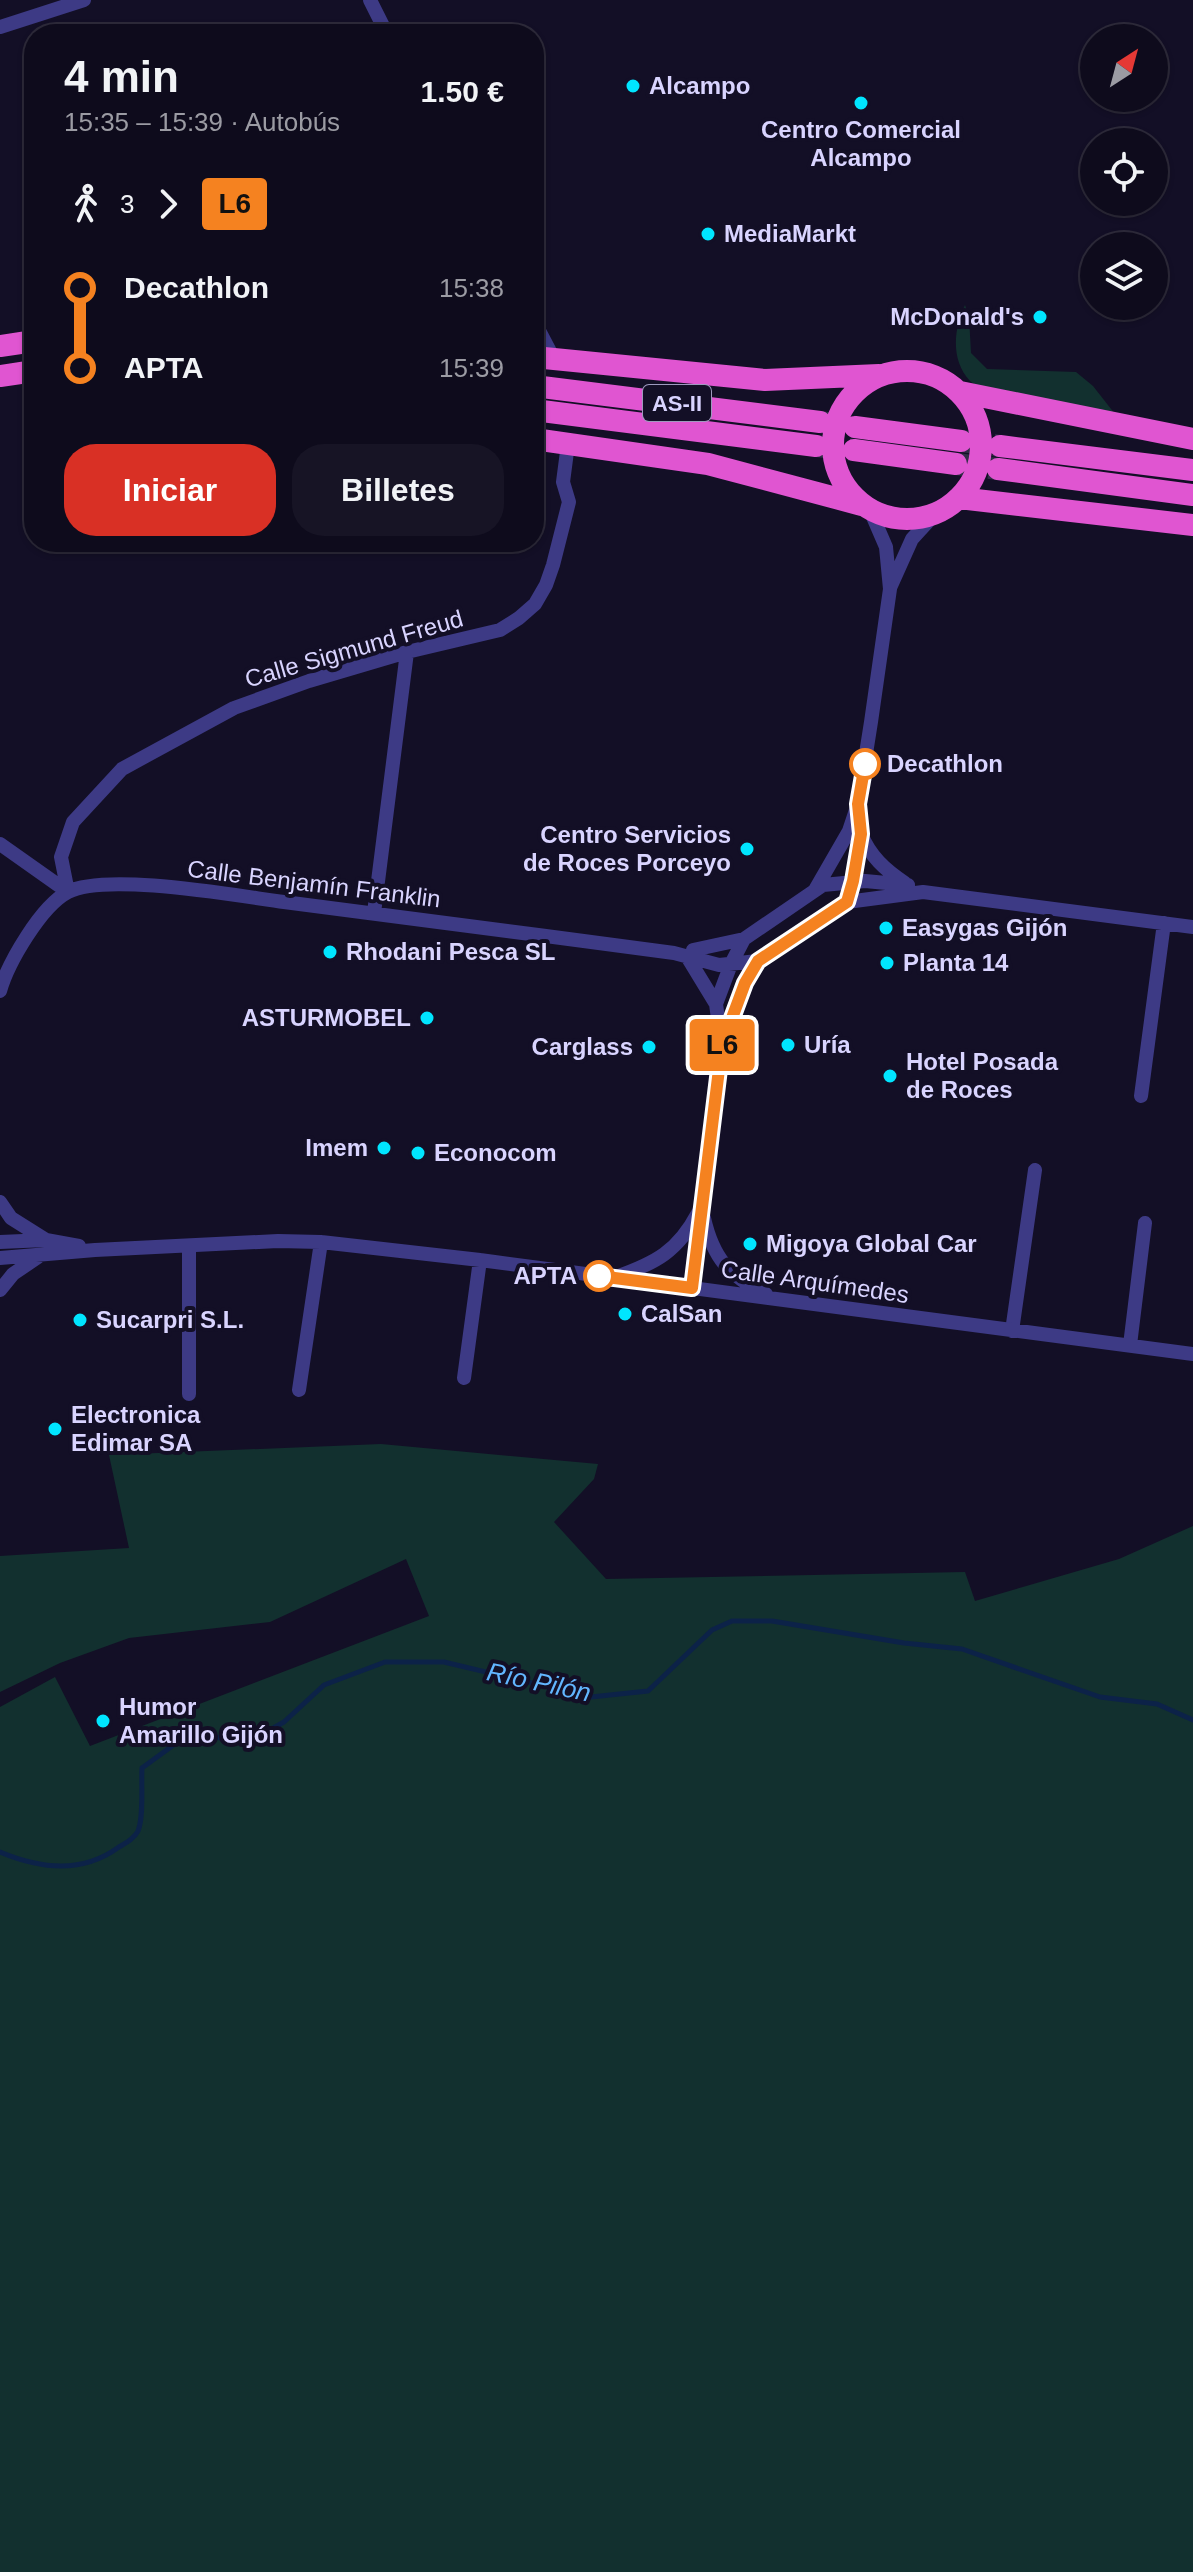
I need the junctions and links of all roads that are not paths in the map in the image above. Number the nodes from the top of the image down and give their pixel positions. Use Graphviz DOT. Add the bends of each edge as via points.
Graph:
graph roads {
  1 [pos="84,0"];
  2 [pos="370,0"];
  3 [pos="382,24"];
  4 [pos="0,27"];
  5 [pos="24,345"];
  6 [pos="0,346"];
  7 [pos="544,358"];
  8 [pos="24,373"];
  9 [pos="884,375"];
  10 [pos="0,378"];
  11 [pos="24,381"];
  12 [pos="544,387"];
  13 [pos="960,392"];
  14 [pos="544,411"];
  15 [pos="820,422"];
  16 [pos="855,427"];
  17 [pos="1193,439"];
  18 [pos="544,440"];
  19 [pos="568,444"];
  20 [pos="816,446"];
  21 [pos="1000,446"];
  22 [pos="854,450"];
  23 [pos="998,469"];
  24 [pos="1193,470"];
  25 [pos="1193,495"];
  26 [pos="959,498"];
  27 [pos="866,508"];
  28 [pos="934,515"];
  29 [pos="1193,525"];
  30 [pos="890,589"];
  31 [pos="407,652"];
  32 [pos="855,833"];
  33 [pos="0,844"];
  34 [pos="853,881"];
  35 [pos="908,885"];
  36 [pos="815,890"];
  37 [pos="68,892"];
  38 [pos="923,892"];
  39 [pos="866,898"];
  40 [pos="847,902"];
  41 [pos="374,913"];
  42 [pos="1164,923"];
  43 [pos="1193,927"];
  44 [pos="744,939"];
  45 [pos="685,953"];
  46 [pos="758,961"];
  47 [pos="731,964"];
  48 [pos="3,973"];
  49 [pos="0,991"];
  50 [pos="716,1004"];
  51 [pos="730,1023"];
  52 [pos="722,1045"];
  53 [pos="1141,1096"];
  54 [pos="1035,1170"];
  55 [pos="0,1202"];
  56 [pos="702,1206"];
  57 [pos="1145,1223"];
  58 [pos="321,1242"];
  59 [pos="74,1244"];
  60 [pos="0,1245"];
  61 [pos="189,1246"];
  62 [pos="44,1247"];
  63 [pos="95,1250"];
  64 [pos="0,1258"];
  65 [pos="480,1260"];
  66 [pos="613,1278"];
  67 [pos="692,1288"];
  68 [pos="0,1290"];
  69 [pos="778,1300"];
  70 [pos="1012,1331"];
  71 [pos="1130,1345"];
  72 [pos="1193,1354"];
  73 [pos="464,1378"];
  74 [pos="299,1390"];
  75 [pos="189,1394"];
  1 -- 4 [label="street"];
  2 -- 3 [label="street"];
  5 -- 6 [label="highway"];
  7 -- 9 [label="highway" via="765,380"];
  8 -- 10 [label="highway"];
  9 -- 13 [label="highway" via="925,372"];
  9 -- 27 [label="highway" via="849,401 832,434 836,469"];
  10 -- 11 [label="highway"];
  12 -- 15 [label="highway, AS-II"];
  13 -- 17 [label="highway"];
  13 -- 26 [label="highway" via="978,423 981,449 976,473"];
  14 -- 20 [label="highway, AS-II"];
  16 -- 22 [label="highway" via="958,452"];
  18 -- 19 [label="highway"];
  19 -- 27 [label="highway" via="708,464"];
  19 -- 31 [label="street, Calle Sigmund Freud" via="563,482 569,502 553,565 535,604 500,630"];
  21 -- 24 [label="highway"];
  23 -- 25 [label="highway"];
  26 -- 28 [label="highway"];
  26 -- 29 [label="highway"];
  27 -- 28 [label="highway" via="912,520"];
  27 -- 30 [label="street" via="886,547"];
  28 -- 30 [label="street" via="912,539"];
  30 -- 32 [label="street"];
  31 -- 37 [label="street, Calle Sigmund Freud" via="234,708 122,769 73,822 61,857"];
  31 -- 41 [label="street"];
  32 -- 34 [label="street"];
  32 -- 35 [label="street" via="886,871"];
  32 -- 36 [label="street"];
  33 -- 37 [label="street"];
  34 -- 35 [label="street"];
  34 -- 36 [label="street"];
  34 -- 39 [label="street"];
  34 -- 40 [label="street"];
  35 -- 38 [label="street"];
  36 -- 44 [label="street"];
  37 -- 41 [label="street, Calle Benjamín Franklin" via="103,885 154,886"];
  37 -- 48 [label="street" via="35,926"];
  38 -- 39 [label="street"];
  38 -- 42 [label="street"];
  39 -- 40 [label="street"];
  40 -- 46 [label="street"];
  41 -- 45 [label="street, Calle Benjamín Franklin"];
  42 -- 43 [label="street"];
  42 -- 53 [label="street"];
  44 -- 45 [label="street, Calle Benjamín Franklin"];
  44 -- 47 [label="street"];
  45 -- 47 [label="street, Calle Benjamín Franklin"];
  45 -- 50 [label="street"];
  46 -- 47 [label="street, Calle Benjamín Franklin"];
  46 -- 51 [label="street"];
  47 -- 50 [label="street"];
  47 -- 51 [label="street" via="737,977"];
  48 -- 49 [label="street"];
  50 -- 52 [label="street"];
  51 -- 52 [label="street"];
  52 -- 56 [label="street"];
  54 -- 70 [label="street"];
  55 -- 62 [label="street"];
  56 -- 66 [label="street" via="674,1249"];
  56 -- 67 [label="street"];
  56 -- 69 [label="street" via="718,1258 749,1286"];
  57 -- 71 [label="street"];
  58 -- 61 [label="street, Calle Arquímedes"];
  58 -- 65 [label="street, Calle Arquímedes"];
  58 -- 74 [label="street"];
  59 -- 60 [label="street, Calle Arquímedes"];
  59 -- 62 [label="street, Calle Arquímedes"];
  59 -- 63 [label="street, Calle Arquímedes"];
  60 -- 62 [label="street, Calle Arquímedes"];
  61 -- 63 [label="street, Calle Arquímedes"];
  61 -- 75 [label="street"];
  62 -- 63 [label="street, Calle Arquímedes"];
  62 -- 64 [label="street, Calle Arquímedes"];
  62 -- 68 [label="street"];
  65 -- 66 [label="street, Calle Arquímedes"];
  65 -- 73 [label="street"];
  66 -- 67 [label="street, Calle Arquímedes"];
  67 -- 69 [label="street, Calle Arquímedes"];
  69 -- 70 [label="street, Calle Arquímedes"];
  70 -- 71 [label="street, Calle Arquímedes"];
  71 -- 72 [label="street, Calle Arquímedes"];
}
